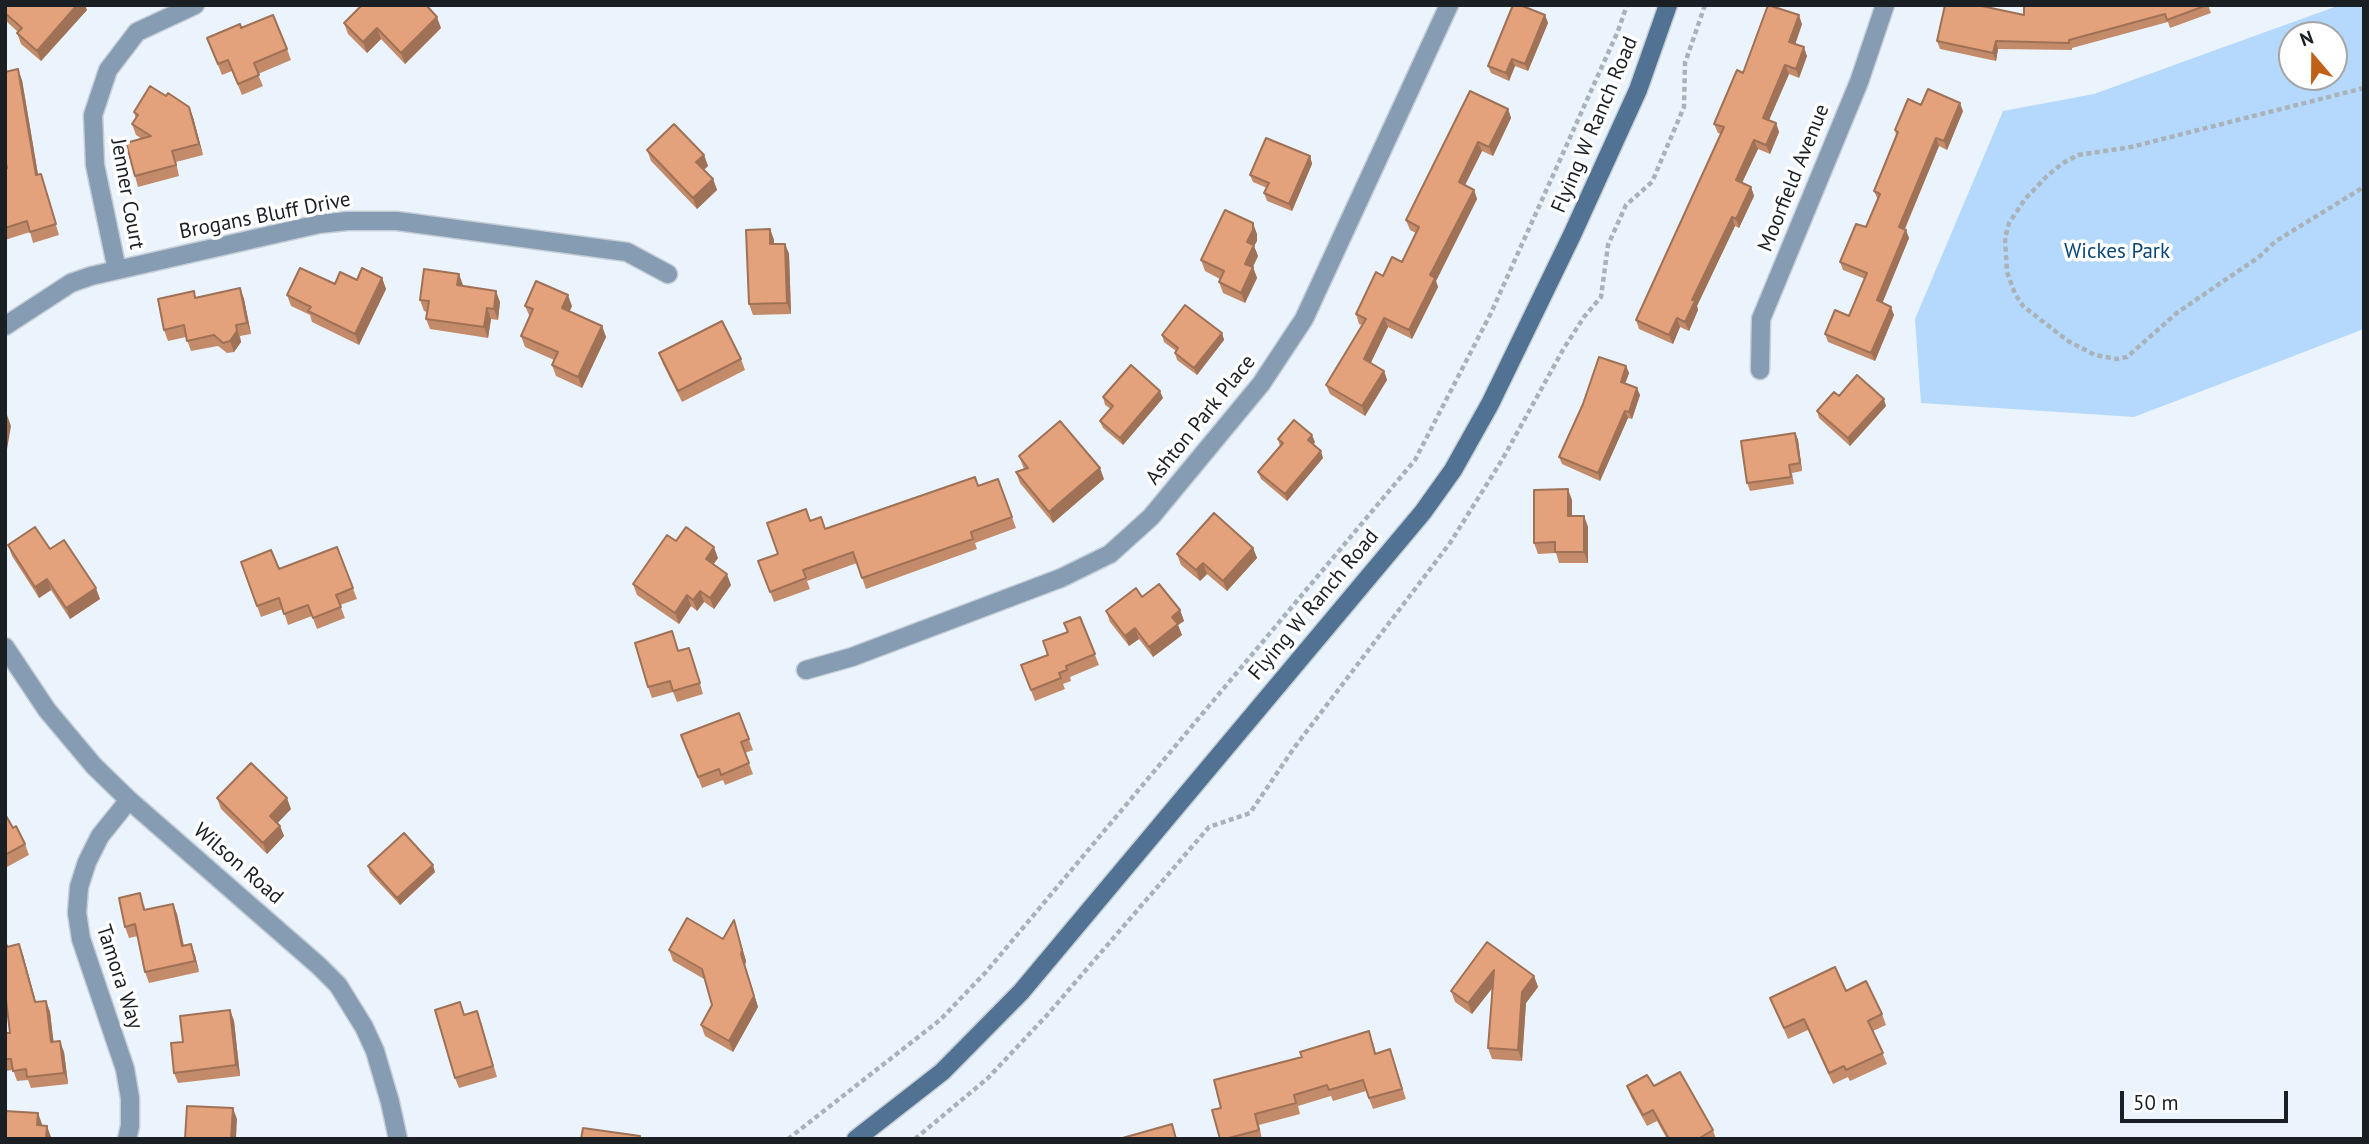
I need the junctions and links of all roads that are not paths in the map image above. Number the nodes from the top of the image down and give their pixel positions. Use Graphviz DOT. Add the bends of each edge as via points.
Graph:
graph roads {
  1 [pos="195,5"];
  2 [pos="1449,5"];
  3 [pos="1668,5"];
  4 [pos="1885,5"];
  5 [pos="117,270"];
  6 [pos="668,274"];
  7 [pos="5,326"];
  8 [pos="1760,370"];
  9 [pos="5,647"];
  10 [pos="806,670"];
  11 [pos="129,800"];
  12 [pos="127,1139"];
  13 [pos="398,1139"];
  14 [pos="856,1139"];
  1 -- 5 [label="street, Jenner Court" via="137,32 108,70 93,115 95,165"];
  2 -- 10 [label="street, Ashton Park Place" via="1304,319 1261,384 1151,517 1110,554 1061,578"];
  3 -- 14 [label="street, Flying W Ranch Road" via="1638,90 1572,235 1490,404 1423,512 1021,992 942,1072"];
  4 -- 8 [label="street, Moorfield Avenue" via="1859,82 1761,318"];
  5 -- 6 [label="street, Brogans Bluff Drive" via="319,224 368,219 627,252"];
  5 -- 7 [label="street, Brogans Bluff Drive" via="71,283"];
  9 -- 11 [label="street, Wilson Road" via="69,739"];
  11 -- 12 [label="street, Tamora Way" via="100,836 87,862 77,913 80,939 125,1069 130,1098"];
  11 -- 13 [label="street, Wilson Road" via="338,985 375,1051"];
}
